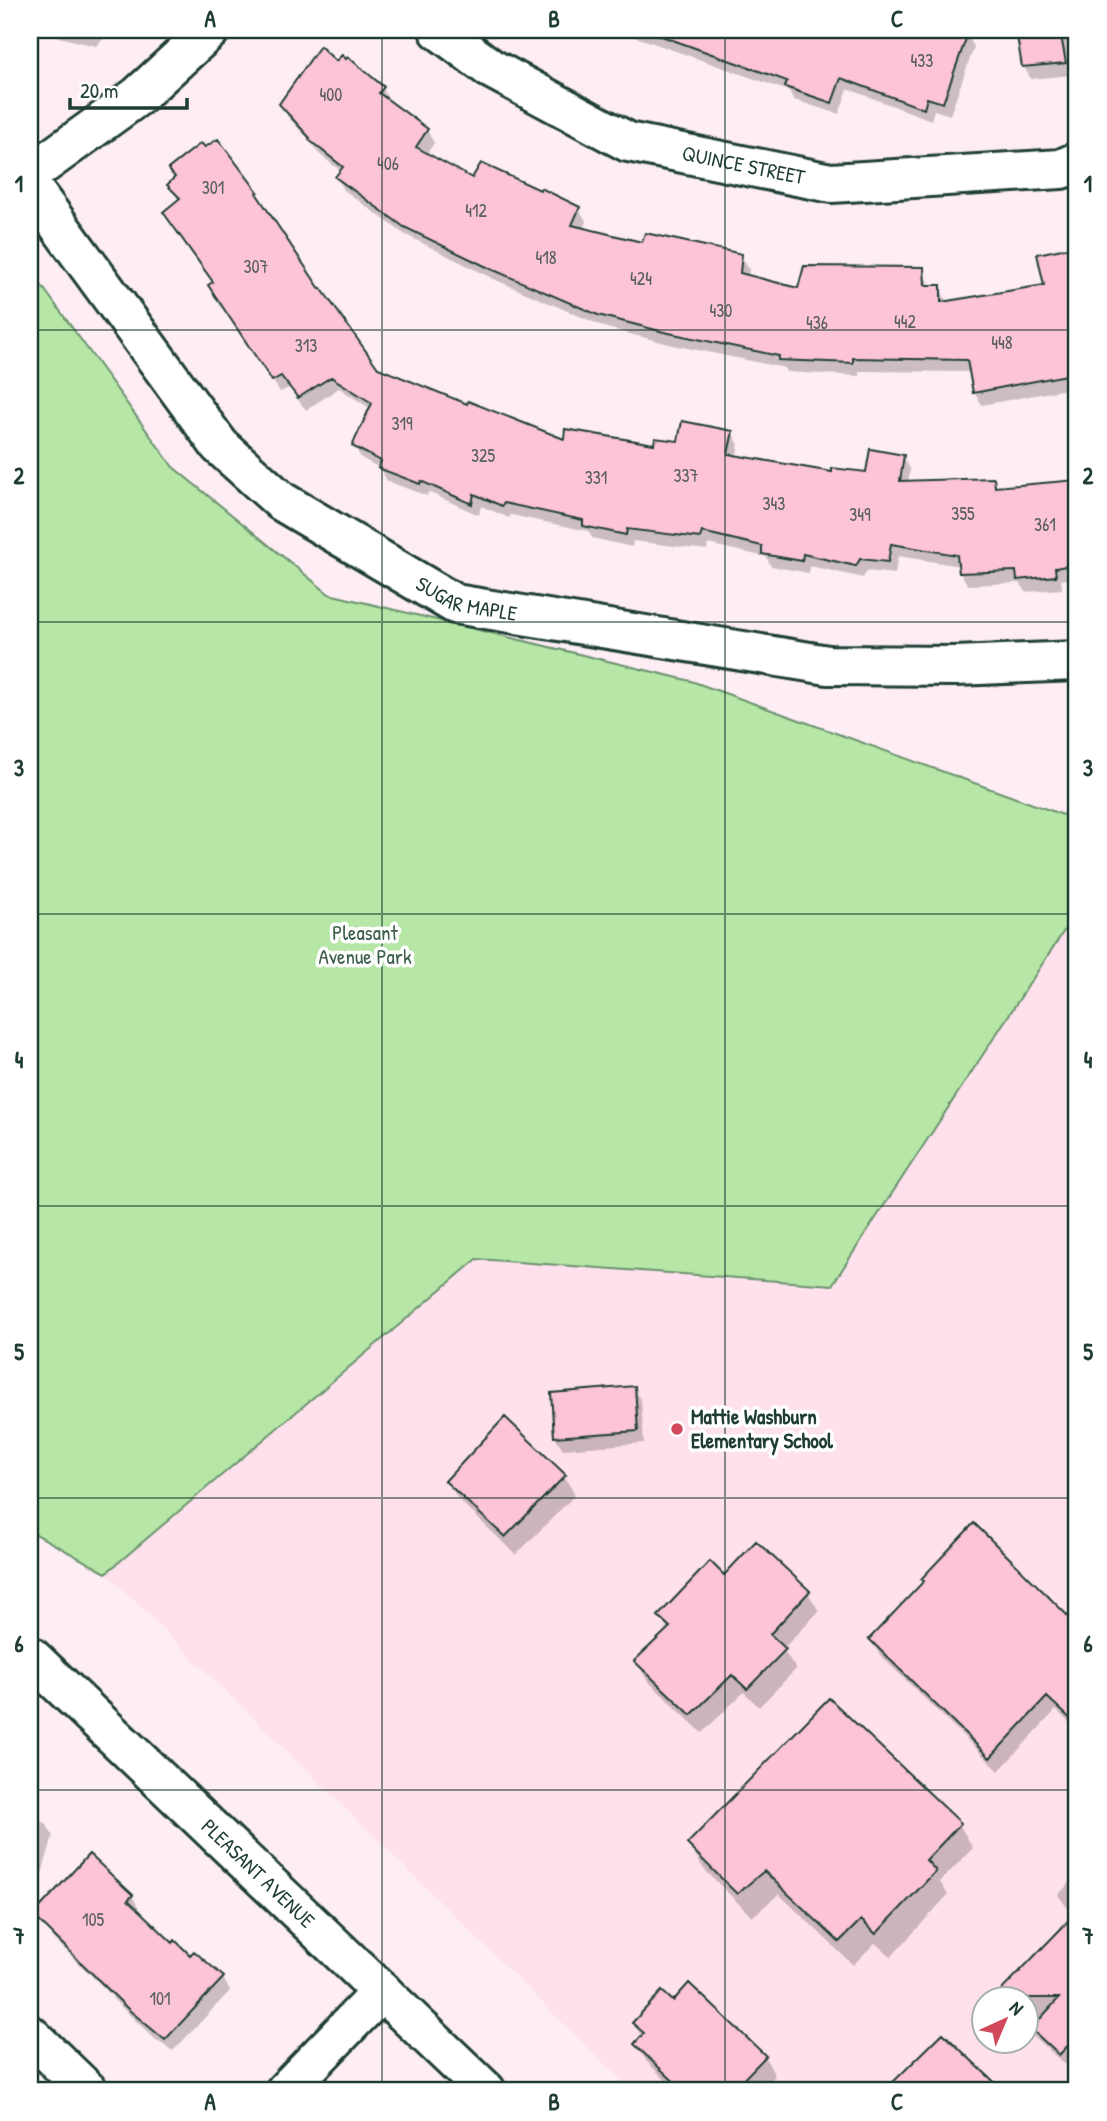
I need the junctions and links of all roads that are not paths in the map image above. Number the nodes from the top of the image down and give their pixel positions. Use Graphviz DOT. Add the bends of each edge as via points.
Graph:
graph roads {
  1 [pos="210,30"];
  2 [pos="439,30"];
  3 [pos="1077,162"];
  4 [pos="30,174"];
  5 [pos="30,186"];
  6 [pos="1077,661"];
  7 [pos="30,1656"];
  8 [pos="382,1991"];
  9 [pos="30,2035"];
  10 [pos="88,2091"];
  11 [pos="285,2091"];
  12 [pos="486,2091"];
  1 -- 4 [label="street" via="138,96"];
  2 -- 3 [label="street, QUINCE STREET" via="490,68 628,142 831,183 1062,169"];
  5 -- 6 [label="street, SUGAR MAPLE" via="220,446 281,502 455,604 828,665"];
  7 -- 8 [label="street, PLEASANT AVENUE"];
  8 -- 11 [label="street"];
  8 -- 12 [label="street, PLEASANT AVENUE"];
  9 -- 10 [label="street"];
}
